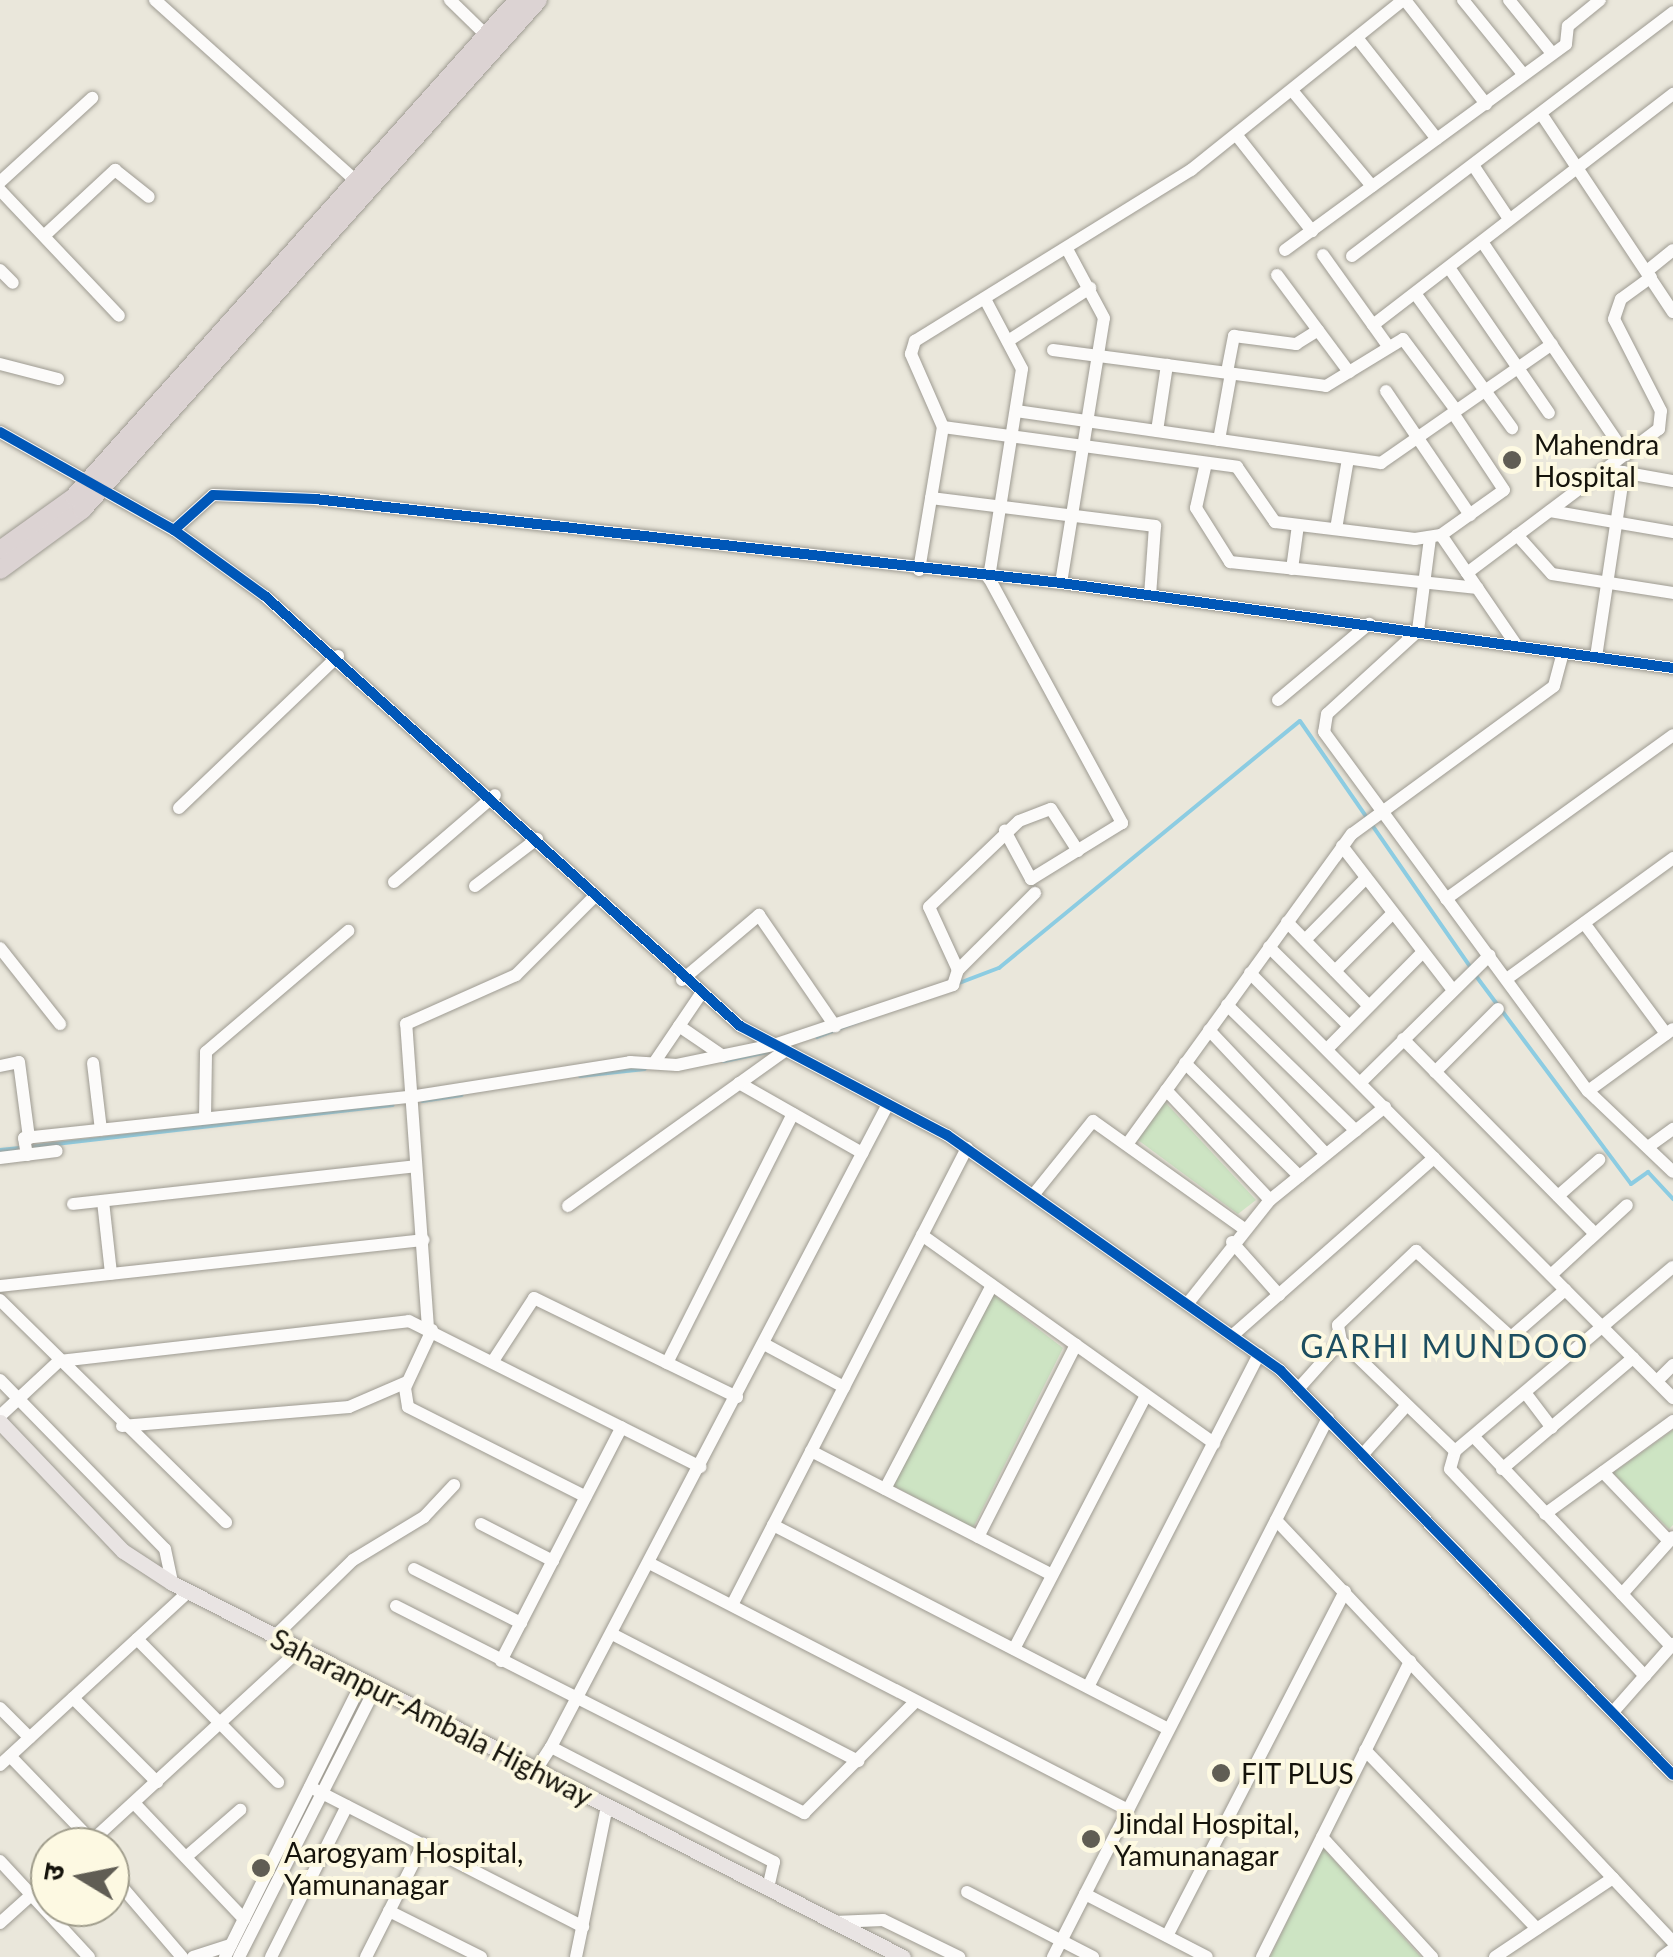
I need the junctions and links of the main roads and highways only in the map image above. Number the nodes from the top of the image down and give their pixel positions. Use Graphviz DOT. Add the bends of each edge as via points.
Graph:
graph roads {
  1 [pos="518,0"];
  2 [pos="538,0"];
  3 [pos="97,483"];
  4 [pos="0,550"];
  5 [pos="0,570"];
  6 [pos="0,1419"];
  7 [pos="903,1957"];
  1 -- 3 [label="highway"];
  2 -- 3 [label="highway"];
  3 -- 4 [label="highway"];
  3 -- 5 [label="highway" via="48,541"];
  6 -- 7 [label="main road, Saharanpur-Ambala Highway" via="123,1551 172,1584"];
}
